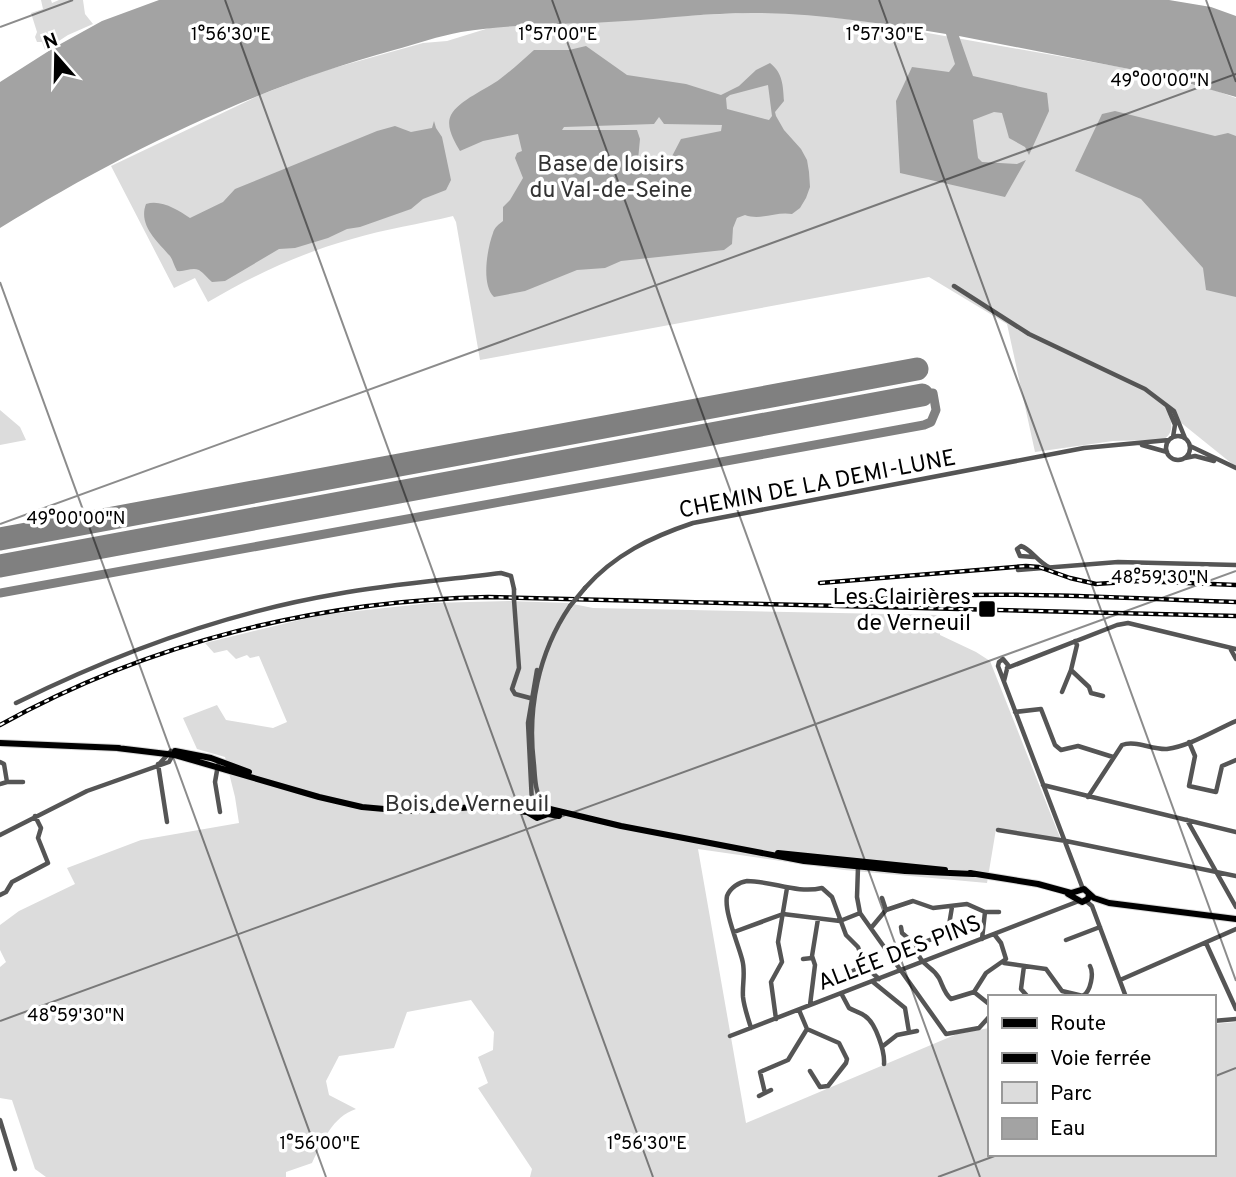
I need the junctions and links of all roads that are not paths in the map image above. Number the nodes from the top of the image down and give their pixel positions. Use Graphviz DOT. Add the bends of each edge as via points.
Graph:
graph roads {
  1 [pos="954,286"];
  2 [pos="1167,406"];
  3 [pos="1171,439"];
  4 [pos="1185,439"];
  5 [pos="1134,444"];
  6 [pos="1190,446"];
  7 [pos="1167,452"];
  8 [pos="1185,458"];
  9 [pos="1225,463"];
  10 [pos="1236,468"];
  11 [pos="1034,556"];
  12 [pos="1236,565"];
  13 [pos="1049,568"];
  14 [pos="1018,570"];
  15 [pos="1075,641"];
  16 [pos="1234,650"];
  17 [pos="1236,659"];
  18 [pos="1023,660"];
  19 [pos="1007,661"];
  20 [pos="999,668"];
  21 [pos="1007,668"];
  22 [pos="1071,670"];
  23 [pos="1004,681"];
  24 [pos="1062,692"];
  25 [pos="1103,696"];
  26 [pos="532,700"];
  27 [pos="16,704"];
  28 [pos="1015,712"];
  29 [pos="1236,722"];
  30 [pos="1189,741"];
  31 [pos="0,743"];
  32 [pos="117,748"];
  33 [pos="157,752"];
  34 [pos="172,752"];
  35 [pos="1113,757"];
  36 [pos="214,759"];
  37 [pos="1236,760"];
  38 [pos="0,762"];
  39 [pos="159,764"];
  40 [pos="219,767"];
  41 [pos="259,778"];
  42 [pos="7,782"];
  43 [pos="23,782"];
  44 [pos="0,784"];
  45 [pos="1043,785"];
  46 [pos="1088,797"];
  47 [pos="544,803"];
  48 [pos="532,804"];
  49 [pos="451,809"];
  50 [pos="220,812"];
  51 [pos="531,815"];
  52 [pos="35,816"];
  53 [pos="543,816"];
  54 [pos="1187,820"];
  55 [pos="167,822"];
  56 [pos="621,826"];
  57 [pos="998,830"];
  58 [pos="1236,832"];
  59 [pos="0,835"];
  60 [pos="1066,841"];
  61 [pos="860,864"];
  62 [pos="1216,872"];
  63 [pos="1236,876"];
  64 [pos="787,888"];
  65 [pos="0,895"];
  66 [pos="882,898"];
  67 [pos="1086,898"];
  68 [pos="952,906"];
  69 [pos="1236,907"];
  70 [pos="886,910"];
  71 [pos="985,912"];
  72 [pos="999,912"];
  73 [pos="860,913"];
  74 [pos="783,914"];
  75 [pos="818,919"];
  76 [pos="1236,920"];
  77 [pos="840,921"];
  78 [pos="901,927"];
  79 [pos="1100,927"];
  80 [pos="870,928"];
  81 [pos="1236,929"];
  82 [pos="734,932"];
  83 [pos="994,934"];
  84 [pos="982,939"];
  85 [pos="1066,940"];
  86 [pos="1206,943"];
  87 [pos="916,945"];
  88 [pos="812,958"];
  89 [pos="803,959"];
  90 [pos="922,962"];
  91 [pos="1004,963"];
  92 [pos="865,966"];
  93 [pos="1024,966"];
  94 [pos="1090,966"];
  95 [pos="848,970"];
  96 [pos="901,971"];
  97 [pos="876,980"];
  98 [pos="1120,980"];
  99 [pos="974,992"];
  100 [pos="841,993"];
  101 [pos="1026,995"];
  102 [pos="1079,995"];
  103 [pos="1084,995"];
  104 [pos="1125,995"];
  105 [pos="988,1003"];
  106 [pos="810,1005"];
  107 [pos="1236,1009"];
  108 [pos="799,1010"];
  109 [pos="988,1018"];
  110 [pos="776,1019"];
  111 [pos="1236,1019"];
  112 [pos="1215,1021"];
  113 [pos="751,1028"];
  114 [pos="807,1029"];
  115 [pos="917,1031"];
  116 [pos="909,1032"];
  117 [pos="730,1036"];
  118 [pos="883,1046"];
  119 [pos="884,1064"];
  120 [pos="810,1071"];
  121 [pos="771,1090"];
  122 [pos="765,1093"];
  123 [pos="759,1096"];
  124 [pos="0,1120"];
  125 [pos="15,1169"];
  1 -- 2 [label="street" via="1029,334 1120,375"];
  2 -- 3 [label="street" via="1175,425"];
  2 -- 4 [label="street" via="1178,418"];
  3 -- 4 [label="street"];
  3 -- 5 [label="street, CHEMIN DE LA DEMI-LUNE"];
  3 -- 7 [label="street"];
  4 -- 6 [label="street"];
  5 -- 7 [label="street, CHEMIN DE LA DEMI-LUNE"];
  5 -- 26 [label="street, CHEMIN DE LA DEMI-LUNE, bridge" via="1091,446 693,523 640,544 602,570 570,606 537,670"];
  6 -- 8 [label="street"];
  6 -- 9 [label="street"];
  7 -- 8 [label="street" via="1175,460"];
  8 -- 9 [label="street"];
  9 -- 10 [label="street"];
  11 -- 13 [label="street"];
  12 -- 13 [label="street" via="1124,562"];
  13 -- 14 [label="street"];
  15 -- 16 [label="street" via="1128,623"];
  15 -- 18 [label="street"];
  15 -- 22 [label="street"];
  16 -- 17 [label="street"];
  18 -- 19 [label="street"];
  18 -- 21 [label="street"];
  19 -- 20 [label="street" via="1000,660"];
  19 -- 21 [label="street"];
  20 -- 21 [label="street"];
  20 -- 23 [label="street"];
  21 -- 23 [label="street"];
  22 -- 24 [label="street"];
  22 -- 25 [label="street" via="1091,693"];
  23 -- 28 [label="street"];
  26 -- 27 [label="street, bridge" via="512,689 519,668 514,589 511,576 501,573 292,603 127,653"];
  26 -- 47 [label="street" via="537,794"];
  26 -- 48 [label="street" via="528,740"];
  28 -- 35 [label="street" via="1041,709 1061,750 1078,746"];
  28 -- 45 [label="street"];
  29 -- 30 [label="street"];
  30 -- 35 [label="street" via="1164,749 1127,743"];
  30 -- 37 [label="street" via="1195,756 1189,786 1216,792 1222,766"];
  31 -- 32 [label="main road"];
  32 -- 33 [label="main road"];
  32 -- 34 [label="main road"];
  33 -- 34 [label="main road"];
  33 -- 39 [label="street"];
  34 -- 36 [label="main road"];
  34 -- 39 [label="street"];
  34 -- 40 [label="main road"];
  35 -- 46 [label="street"];
  36 -- 40 [label="street"];
  36 -- 41 [label="main road"];
  38 -- 42 [label="street"];
  39 -- 52 [label="street"];
  39 -- 55 [label="street"];
  40 -- 41 [label="main road"];
  40 -- 50 [label="street" via="215,782"];
  41 -- 49 [label="main road" via="362,807"];
  42 -- 43 [label="street"];
  42 -- 44 [label="street"];
  45 -- 46 [label="street"];
  45 -- 60 [label="street"];
  46 -- 54 [label="street"];
  47 -- 48 [label="main road"];
  47 -- 53 [label="main road"];
  47 -- 56 [label="main road" via="561,812"];
  48 -- 49 [label="main road"];
  48 -- 51 [label="main road"];
  49 -- 51 [label="main road"];
  51 -- 53 [label="main road"];
  52 -- 59 [label="street"];
  52 -- 65 [label="street" via="48,863 12,881"];
  53 -- 56 [label="main road"];
  54 -- 58 [label="street"];
  54 -- 62 [label="street"];
  56 -- 61 [label="main road" via="804,861"];
  57 -- 60 [label="street"];
  60 -- 62 [label="street"];
  60 -- 67 [label="street"];
  61 -- 67 [label="main road" via="973,874 1045,885"];
  61 -- 73 [label="street"];
  62 -- 63 [label="street"];
  62 -- 69 [label="street"];
  64 -- 74 [label="street"];
  64 -- 77 [label="street" via="828,891"];
  64 -- 82 [label="street" via="750,881 735,886 727,900"];
  66 -- 70 [label="street"];
  67 -- 76 [label="main road"];
  67 -- 79 [label="street"];
  67 -- 83 [label="street, ALLÉE DES PINS"];
  68 -- 70 [label="street" via="933,908 913,901"];
  68 -- 71 [label="street" via="967,904"];
  68 -- 87 [label="street" via="946,934"];
  70 -- 80 [label="street"];
  71 -- 72 [label="street"];
  71 -- 84 [label="street"];
  73 -- 77 [label="street"];
  73 -- 80 [label="street"];
  74 -- 75 [label="street"];
  74 -- 82 [label="street"];
  74 -- 110 [label="street" via="778,942 782,962 770,987"];
  75 -- 77 [label="street"];
  75 -- 88 [label="street"];
  77 -- 92 [label="street"];
  78 -- 87 [label="street"];
  79 -- 85 [label="street"];
  79 -- 98 [label="street"];
  80 -- 96 [label="street"];
  81 -- 86 [label="street"];
  82 -- 113 [label="street" via="743,961 743,997"];
  83 -- 84 [label="street, ALLÉE DES PINS"];
  83 -- 91 [label="street" via="1004,949"];
  84 -- 90 [label="street, ALLÉE DES PINS"];
  86 -- 98 [label="street"];
  86 -- 107 [label="street"];
  87 -- 90 [label="street"];
  88 -- 89 [label="street"];
  88 -- 106 [label="street" via="816,965"];
  90 -- 96 [label="street, ALLÉE DES PINS"];
  90 -- 99 [label="street" via="951,999"];
  91 -- 93 [label="street"];
  91 -- 99 [label="street" via="986,973"];
  92 -- 95 [label="street"];
  92 -- 97 [label="street"];
  93 -- 101 [label="street" via="1021,989"];
  93 -- 102 [label="street" via="1046,969 1062,991"];
  94 -- 103 [label="street"];
  96 -- 97 [label="street, ALLÉE DES PINS"];
  96 -- 109 [label="street" via="946,1034 979,1028"];
  97 -- 100 [label="street, ALLÉE DES PINS"];
  97 -- 116 [label="street" via="905,1008"];
  98 -- 104 [label="street"];
  99 -- 105 [label="street"];
  100 -- 106 [label="street, ALLÉE DES PINS"];
  100 -- 118 [label="street" via="849,1008 867,1016"];
  106 -- 108 [label="street, ALLÉE DES PINS"];
  108 -- 110 [label="street, ALLÉE DES PINS"];
  108 -- 114 [label="street"];
  110 -- 113 [label="street, ALLÉE DES PINS"];
  111 -- 112 [label="street"];
  113 -- 117 [label="street, ALLÉE DES PINS"];
  114 -- 120 [label="street" via="839,1043 847,1059 828,1086 820,1087"];
  114 -- 122 [label="street" via="788,1060 760,1072"];
  115 -- 116 [label="street"];
  116 -- 118 [label="street"];
  118 -- 119 [label="street"];
  121 -- 122 [label="street"];
  122 -- 123 [label="street"];
  124 -- 125 [label="street"];
}
